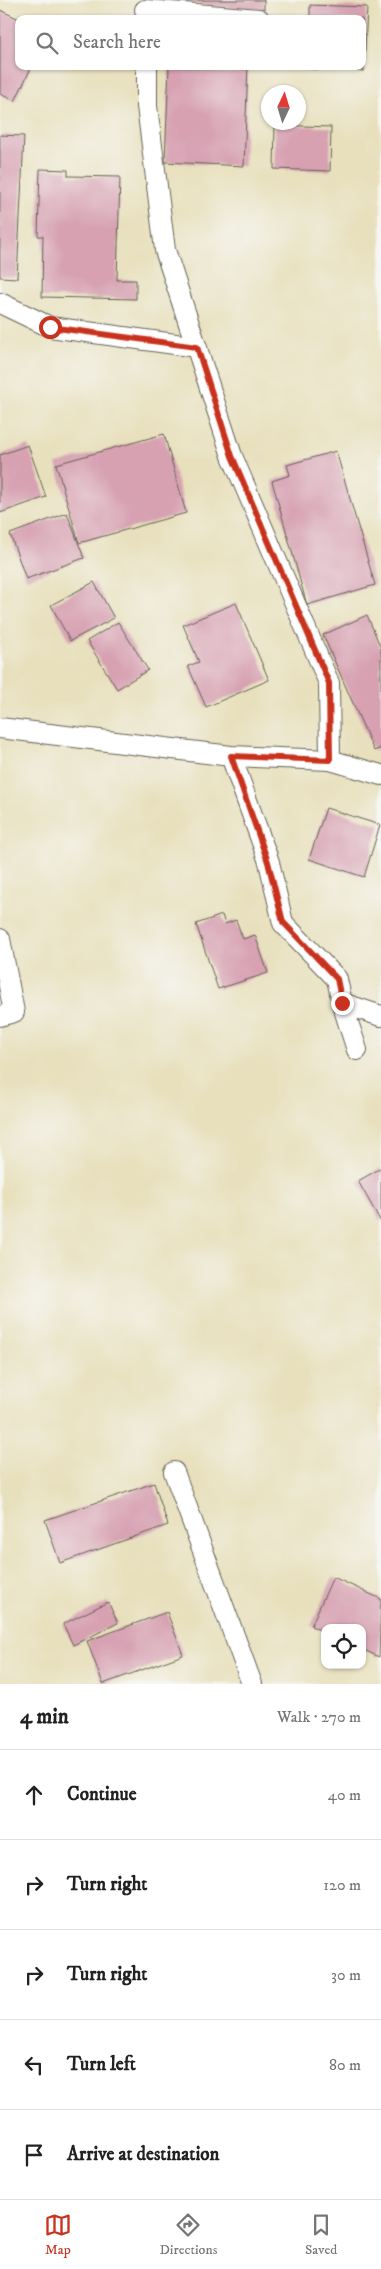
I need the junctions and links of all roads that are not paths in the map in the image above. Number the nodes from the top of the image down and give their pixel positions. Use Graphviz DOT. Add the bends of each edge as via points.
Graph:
graph roads {
  1 [pos="146,10"];
  2 [pos="208,15"];
  3 [pos="146,70"];
  4 [pos="0,303"];
  5 [pos="197,347"];
  6 [pos="0,728"];
  7 [pos="231,756"];
  8 [pos="330,760"];
  9 [pos="381,776"];
  10 [pos="0,939"];
  11 [pos="342,1003"];
  12 [pos="0,1016"];
  13 [pos="381,1016"];
  14 [pos="357,1050"];
  15 [pos="174,1472"];
  16 [pos="252,1684"];
  1 -- 2 [label="street"];
  3 -- 5 [label="street" via="147,106 165,250"];
  4 -- 5 [label="street" via="50,327"];
  5 -- 8 [label="street" via="232,456 329,683"];
  6 -- 7 [label="street"];
  7 -- 8 [label="street"];
  7 -- 11 [label="street" via="268,862 283,922 337,979"];
  8 -- 9 [label="street"];
  10 -- 12 [label="street" via="14,1012"];
  11 -- 13 [label="street"];
  11 -- 14 [label="street"];
  15 -- 16 [label="street"];
}
